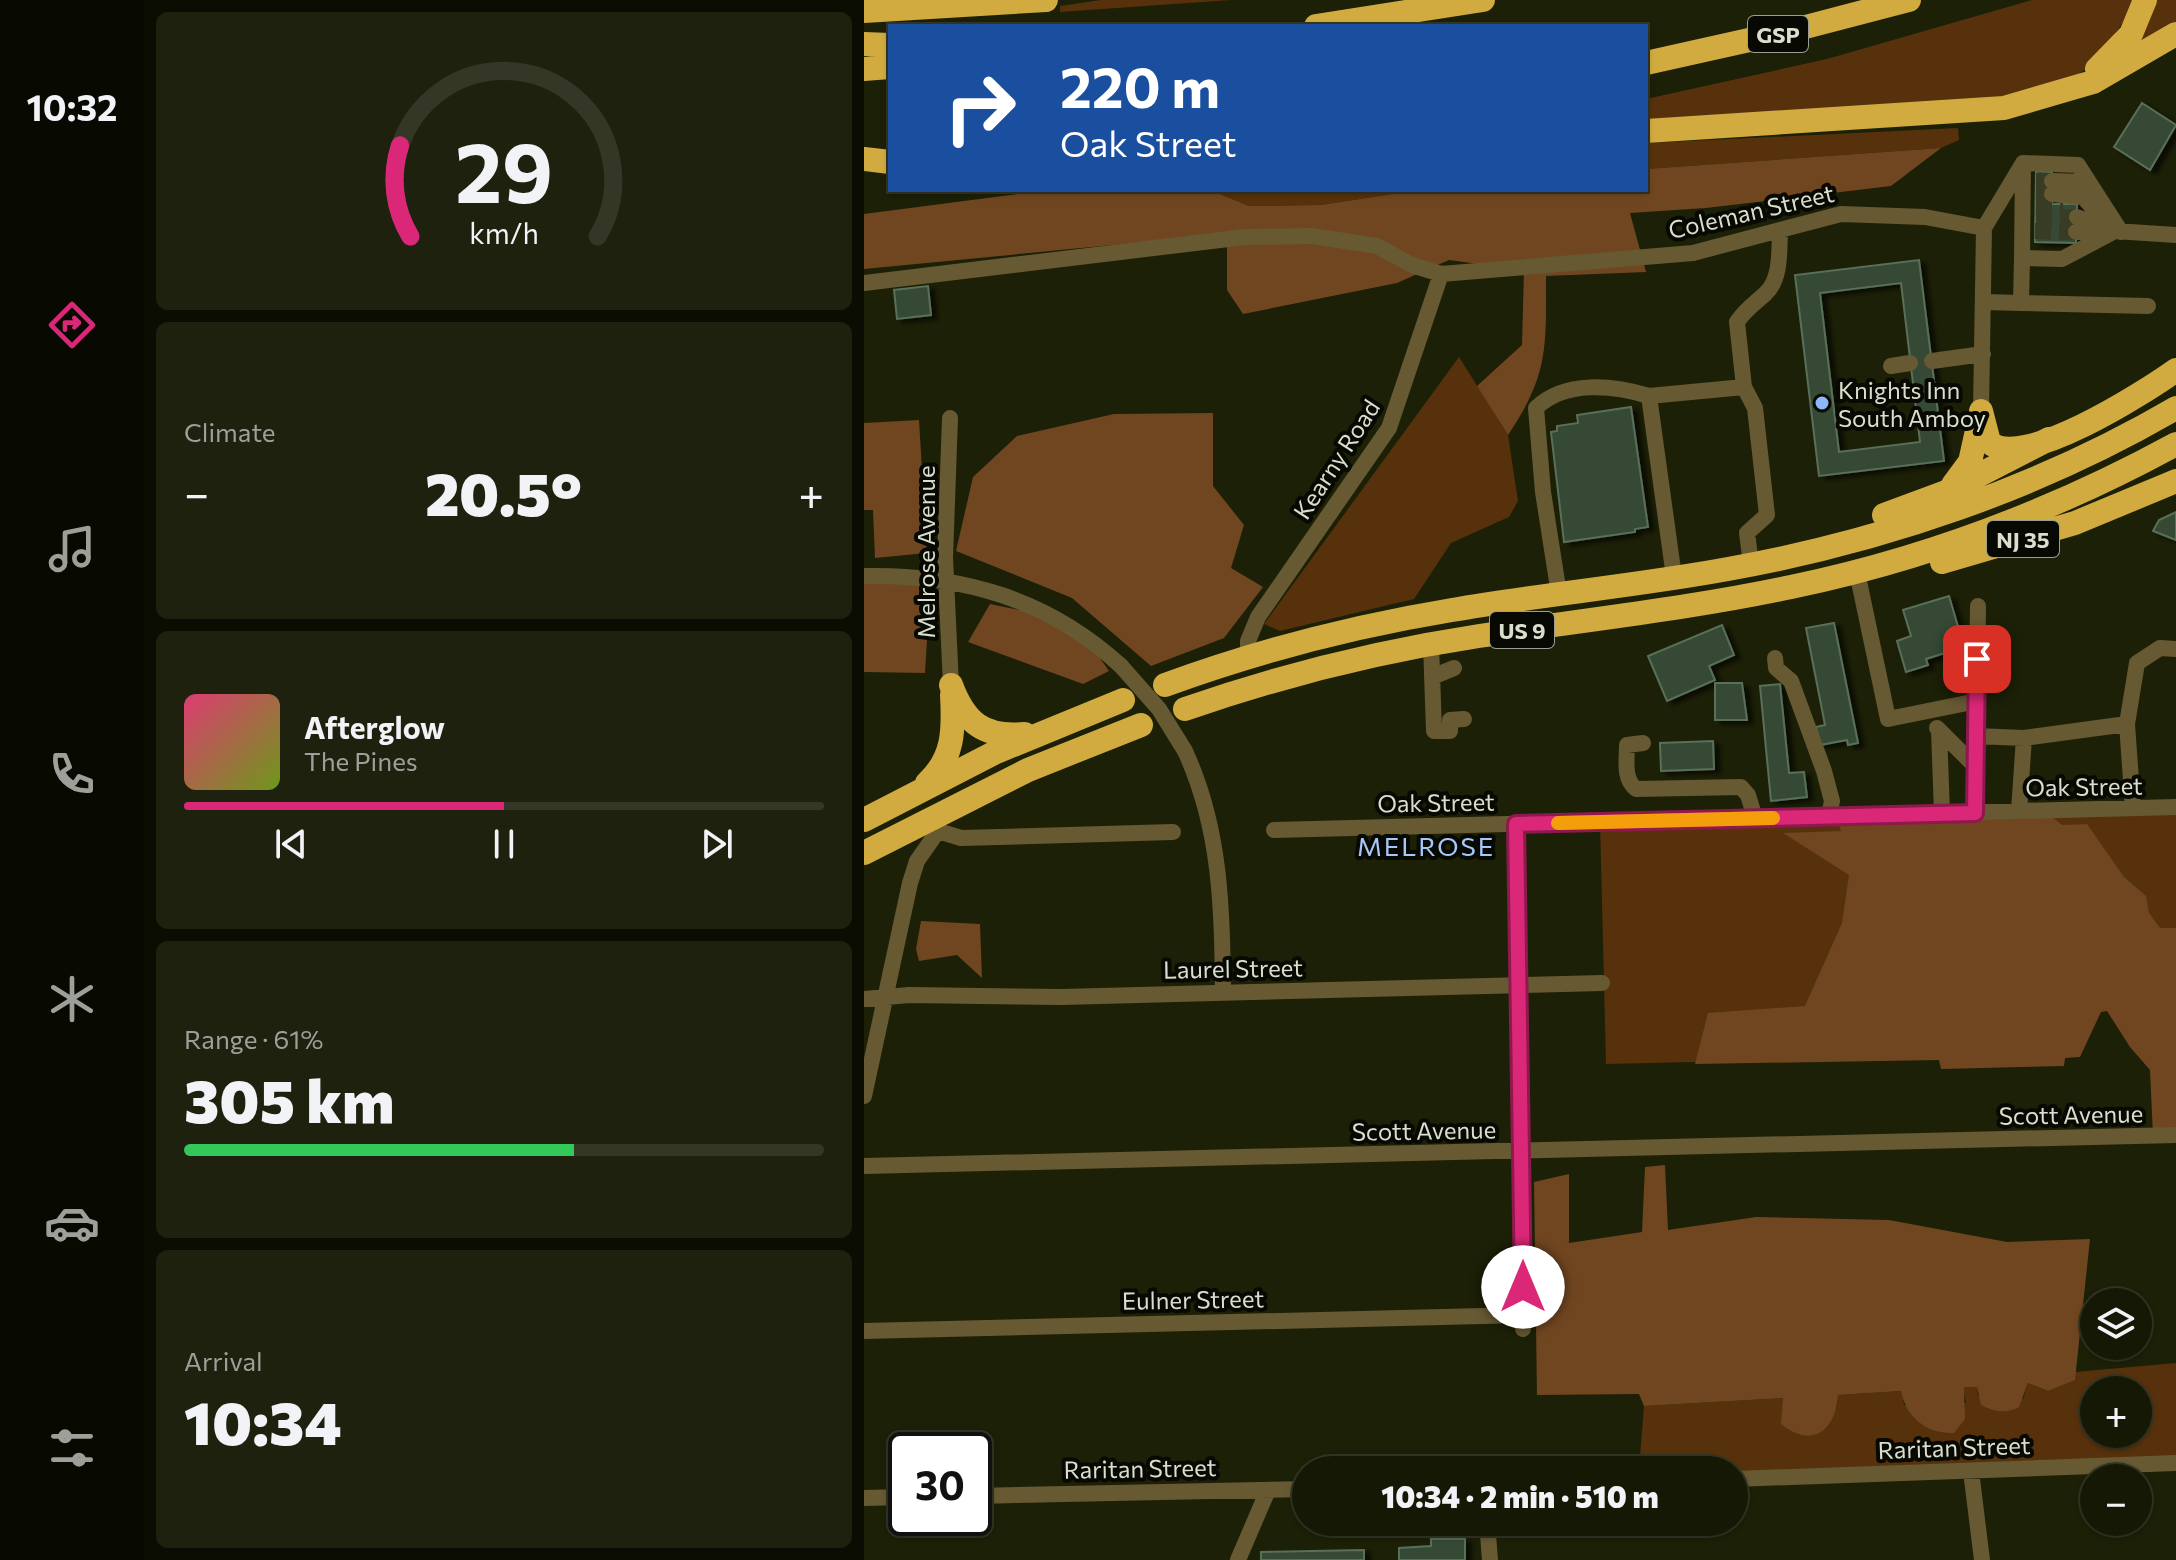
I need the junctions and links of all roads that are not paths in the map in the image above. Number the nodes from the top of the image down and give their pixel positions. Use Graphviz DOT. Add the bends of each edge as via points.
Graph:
graph roads {
  1 [pos="1046,0"];
  2 [pos="1483,0"];
  3 [pos="1909,0"];
  4 [pos="2145,0"];
  5 [pos="864,11"];
  6 [pos="1329,24"];
  7 [pos="2176,34"];
  8 [pos="864,44"];
  9 [pos="888,45"];
  10 [pos="1648,63"];
  11 [pos="888,67"];
  12 [pos="864,69"];
  13 [pos="2049,96"];
  14 [pos="1648,131"];
  15 [pos="888,146"];
  16 [pos="864,148"];
  17 [pos="864,159"];
  18 [pos="888,162"];
  19 [pos="2023,163"];
  20 [pos="2033,203"];
  21 [pos="1984,228"];
  22 [pos="2118,231"];
  23 [pos="1780,232"];
  24 [pos="2176,235"];
  25 [pos="2022,258"];
  26 [pos="1441,274"];
  27 [pos="864,283"];
  28 [pos="1984,302"];
  29 [pos="2021,303"];
  30 [pos="2148,306"];
  31 [pos="1983,354"];
  32 [pos="1932,361"];
  33 [pos="1910,363"];
  34 [pos="1891,366"];
  35 [pos="2176,370"];
  36 [pos="1744,387"];
  37 [pos="1649,396"];
  38 [pos="2176,408"];
  39 [pos="1981,411"];
  40 [pos="950,418"];
  41 [pos="2049,439"];
  42 [pos="2176,444"];
  43 [pos="2176,481"];
  44 [pos="1946,492"];
  45 [pos="1790,556"];
  46 [pos="1751,564"];
  47 [pos="1860,571"];
  48 [pos="864,576"];
  49 [pos="1674,577"];
  50 [pos="946,580"];
  51 [pos="1559,594"];
  52 [pos="1978,606"];
  53 [pos="1431,644"];
  54 [pos="2176,649"];
  55 [pos="1248,657"];
  56 [pos="1775,658"];
  57 [pos="1454,668"];
  58 [pos="1432,677"];
  59 [pos="951,685"];
  60 [pos="1165,685"];
  61 [pos="1123,700"];
  62 [pos="1977,701"];
  63 [pos="1185,709"];
  64 [pos="1922,712"];
  65 [pos="1464,719"];
  66 [pos="2127,724"];
  67 [pos="1141,725"];
  68 [pos="1939,730"];
  69 [pos="1043,733"];
  70 [pos="1976,736"];
  71 [pos="2024,738"];
  72 [pos="1643,743"];
  73 [pos="1975,766"];
  74 [pos="919,790"];
  75 [pos="972,797"];
  76 [pos="2176,807"];
  77 [pos="2133,808"];
  78 [pos="2019,811"];
  79 [pos="1942,813"];
  80 [pos="1975,813"];
  81 [pos="1829,816"];
  82 [pos="1755,818"];
  83 [pos="864,820"];
  84 [pos="1516,824"];
  85 [pos="1274,830"];
  86 [pos="938,831"];
  87 [pos="1173,832"];
  88 [pos="864,853"];
  89 [pos="1602,983"];
  90 [pos="1519,986"];
  91 [pos="1223,992"];
  92 [pos="886,997"];
  93 [pos="864,999"];
  94 [pos="864,1096"];
  95 [pos="2176,1135"];
  96 [pos="1523,1152"];
  97 [pos="864,1166"];
  98 [pos="864,1331"];
  99 [pos="2176,1463"];
  100 [pos="1971,1471"];
  101 [pos="1748,1479"];
  102 [pos="1292,1489"];
  103 [pos="1268,1490"];
  104 [pos="992,1496"];
  105 [pos="888,1497"];
  106 [pos="864,1498"];
  107 [pos="1488,1536"];
  108 [pos="1238,1560"];
  109 [pos="1490,1560"];
  110 [pos="1982,1560"];
  1 -- 5 [label="highway"];
  2 -- 6 [label="highway"];
  3 -- 10 [label="highway, GSP"];
  4 -- 13 [label="highway" via="2137,23 2114,55"];
  7 -- 13 [label="highway" via="2093,82"];
  8 -- 9 [label="highway"];
  11 -- 12 [label="highway"];
  13 -- 14 [label="highway" via="1972,112"];
  15 -- 16 [label="highway"];
  17 -- 18 [label="highway"];
  19 -- 20 [label="street"];
  19 -- 21 [label="street"];
  19 -- 22 [label="street" via="2078,165"];
  20 -- 22 [label="street" via="2083,197"];
  20 -- 25 [label="street"];
  21 -- 23 [label="street, Coleman Street" via="1925,217 1841,214"];
  21 -- 28 [label="street"];
  22 -- 22 [label="street" via="2077,219"];
  22 -- 24 [label="street"];
  22 -- 25 [label="street" via="2062,259"];
  23 -- 26 [label="street, Coleman Street" via="1693,253"];
  23 -- 36 [label="street" via="1778,269 1767,292 1737,322"];
  25 -- 29 [label="street"];
  26 -- 27 [label="street" via="1377,246 1312,236 1190,243"];
  26 -- 55 [label="street, Kearny Road" via="1389,428 1258,617"];
  28 -- 29 [label="street"];
  28 -- 31 [label="street"];
  29 -- 30 [label="street"];
  31 -- 32 [label="street"];
  31 -- 39 [label="street"];
  33 -- 34 [label="street"];
  35 -- 41 [label="highway" via="2131,400"];
  36 -- 37 [label="street"];
  36 -- 46 [label="street" via="1755,408 1767,515 1747,533"];
  37 -- 49 [label="street"];
  37 -- 51 [label="street" via="1614,386 1551,394 1536,408"];
  38 -- 45 [label="highway, US 9" via="2090,453 1978,501"];
  39 -- 41 [label="highway" via="1987,437 1998,449 2011,451"];
  39 -- 44 [label="highway" via="1970,462"];
  40 -- 50 [label="street, Melrose Avenue"];
  41 -- 44 [label="highway"];
  42 -- 47 [label="highway, US 9" via="2027,515"];
  43 -- 47 [label="highway, NJ 35" via="2091,517 1995,547 1938,563"];
  44 -- 45 [label="highway"];
  45 -- 46 [label="highway, US 9"];
  46 -- 49 [label="highway, US 9"];
  47 -- 53 [label="highway, US 9" via="1720,601"];
  47 -- 64 [label="street" via="1888,719"];
  48 -- 50 [label="street"];
  49 -- 51 [label="highway, US 9"];
  50 -- 59 [label="street, Melrose Avenue"];
  50 -- 91 [label="street, bridge" via="1025,601 1076,629 1150,697 1185,751 1216,843"];
  51 -- 55 [label="highway, US 9" via="1426,614"];
  52 -- 62 [label="street"];
  53 -- 58 [label="street"];
  53 -- 63 [label="highway, US 9"];
  54 -- 66 [label="street" via="2160,648 2137,663"];
  55 -- 60 [label="highway, US 9"];
  56 -- 81 [label="street" via="1776,668 1791,681 1824,771 1832,801"];
  57 -- 58 [label="street"];
  58 -- 65 [label="street" via="1434,731 1450,731 1450,720"];
  59 -- 69 [label="highway" via="965,715 980,730 1006,736"];
  59 -- 74 [label="highway" via="950,750"];
  61 -- 69 [label="highway"];
  62 -- 64 [label="street"];
  62 -- 70 [label="street"];
  64 -- 68 [label="street"];
  66 -- 71 [label="street"];
  66 -- 77 [label="street"];
  67 -- 75 [label="highway"];
  68 -- 73 [label="street"];
  68 -- 79 [label="street"];
  69 -- 74 [label="highway"];
  70 -- 71 [label="street"];
  70 -- 73 [label="street"];
  71 -- 78 [label="street"];
  72 -- 82 [label="street" via="1627,745 1632,786 1741,787"];
  73 -- 80 [label="street"];
  74 -- 83 [label="highway"];
  75 -- 86 [label="highway"];
  75 -- 88 [label="highway"];
  76 -- 77 [label="street, Oak Street"];
  77 -- 78 [label="street, Oak Street"];
  78 -- 80 [label="street, Oak Street"];
  79 -- 80 [label="street, Oak Street"];
  79 -- 81 [label="street, Oak Street"];
  81 -- 82 [label="street, Oak Street"];
  82 -- 84 [label="street, Oak Street"];
  84 -- 85 [label="street, Oak Street"];
  84 -- 90 [label="street"];
  86 -- 87 [label="street" via="954,838"];
  86 -- 92 [label="street" via="914,872"];
  89 -- 90 [label="street, Laurel Street"];
  90 -- 91 [label="street, Laurel Street"];
  90 -- 96 [label="street"];
  91 -- 92 [label="street, Laurel Street"];
  92 -- 93 [label="street, Laurel Street"];
  92 -- 94 [label="street"];
  95 -- 96 [label="street, Scott Avenue"];
  96 -- 97 [label="street, Scott Avenue"];
  96 -- 98 [label="street, Eulner Street" via="1523,1322"];
  99 -- 100 [label="street, Raritan Street"];
  100 -- 101 [label="street, Raritan Street"];
  100 -- 110 [label="street"];
  102 -- 103 [label="street, Raritan Street"];
  103 -- 104 [label="street, Raritan Street"];
  103 -- 108 [label="street"];
  105 -- 106 [label="street"];
  107 -- 109 [label="street"];
}
